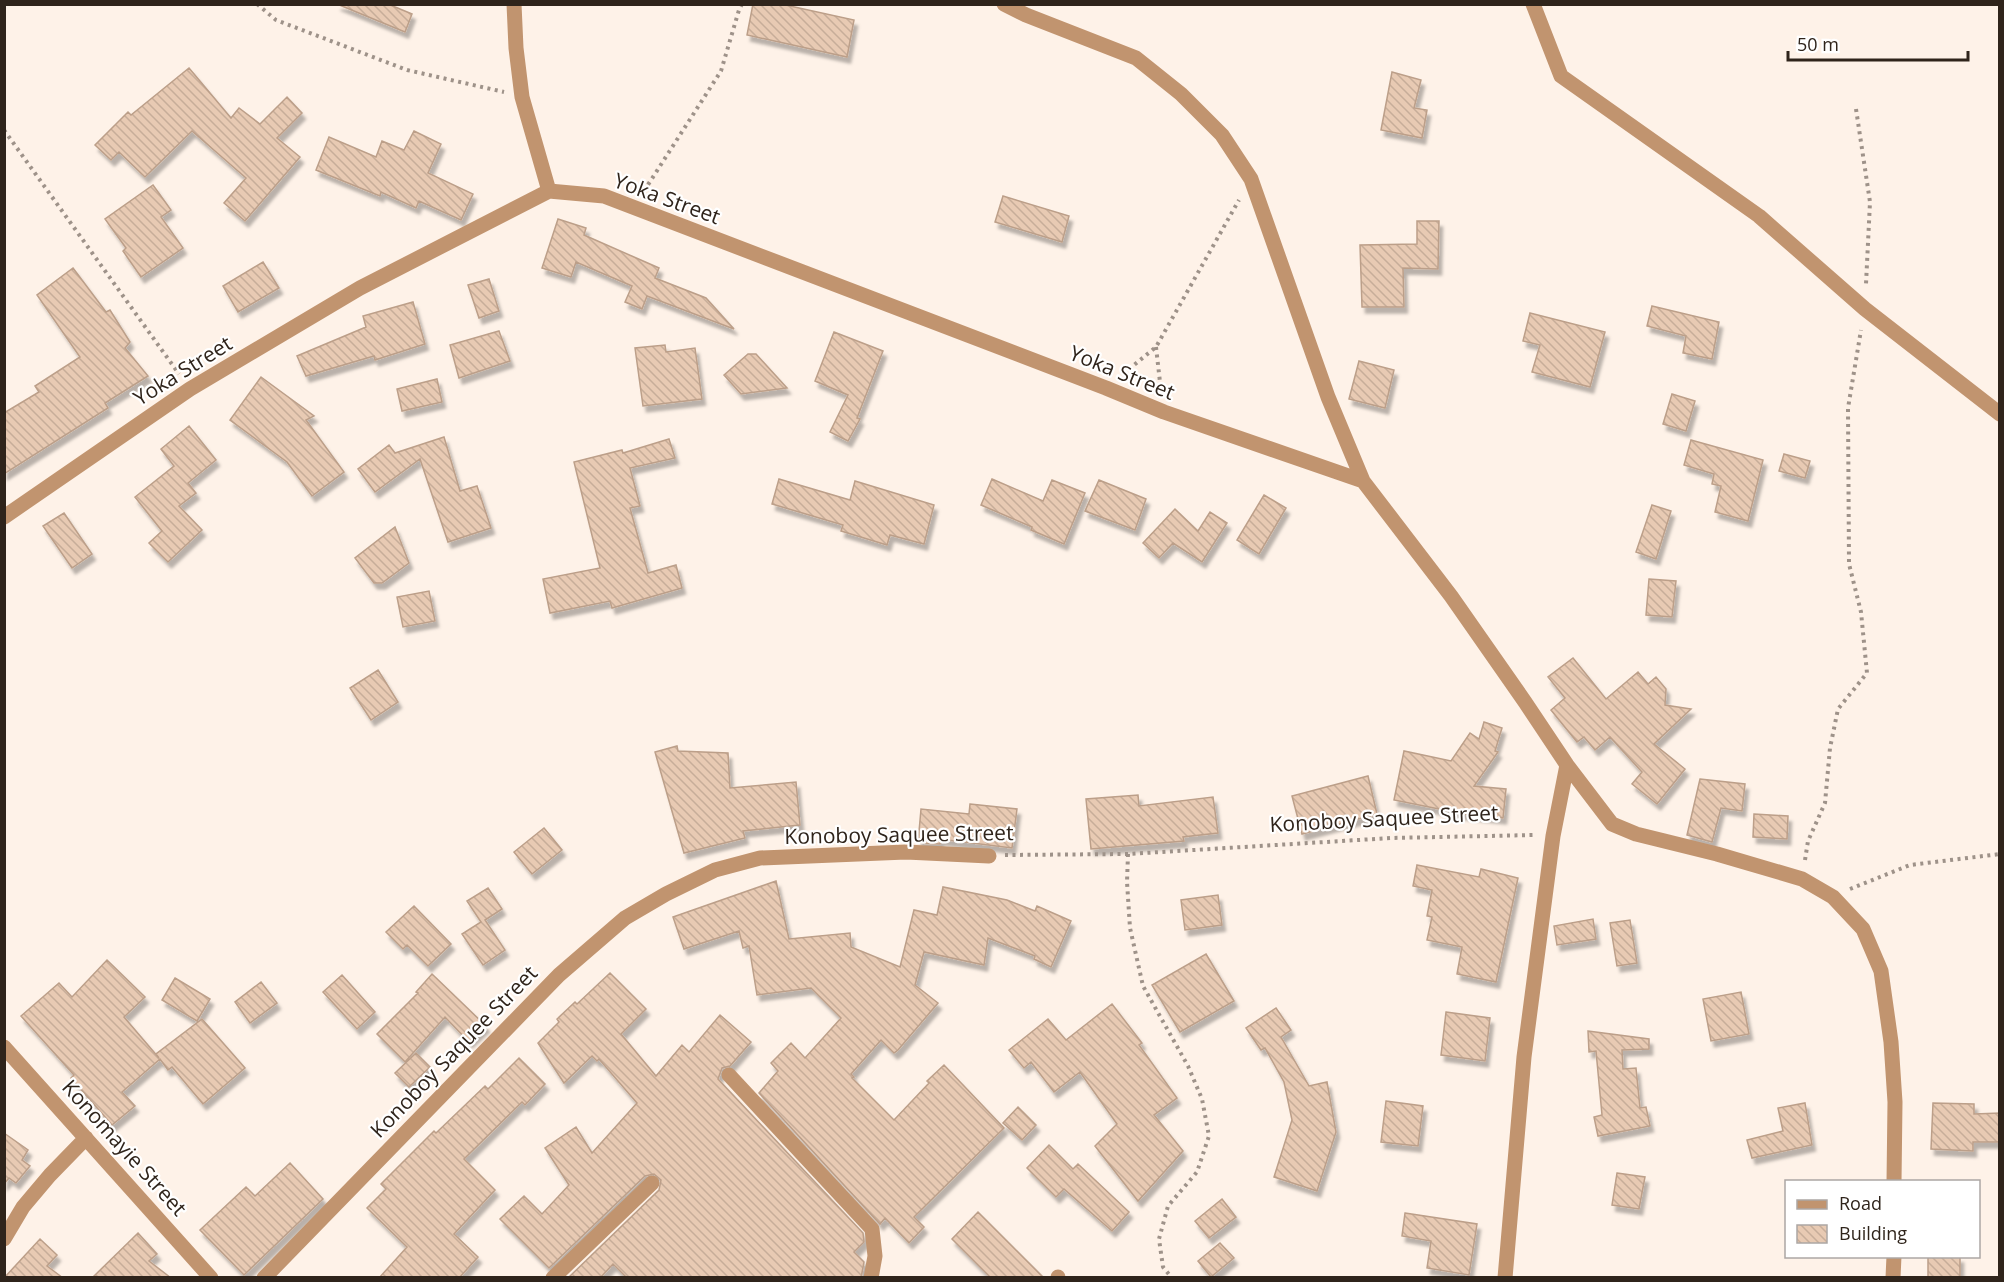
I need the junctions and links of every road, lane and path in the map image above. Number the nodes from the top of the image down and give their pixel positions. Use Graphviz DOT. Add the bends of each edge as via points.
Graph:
graph roads {
  1 [pos="257,4"];
  2 [pos="514,4"];
  3 [pos="742,4"];
  4 [pos="1004,4"];
  5 [pos="1533,4"];
  6 [pos="522,97"];
  7 [pos="1856,109"];
  8 [pos="4,130"];
  9 [pos="1251,179"];
  10 [pos="549,191"];
  11 [pos="633,207"];
  12 [pos="1865,309"];
  13 [pos="1156,347"];
  14 [pos="1106,388"];
  15 [pos="190,389"];
  16 [pos="1164,412"];
  17 [pos="2000,414"];
  18 [pos="1363,481"];
  19 [pos="4,517"];
  20 [pos="1567,765"];
  21 [pos="1553,836"];
  22 [pos="1128,854"];
  23 [pos="2000,854"];
  24 [pos="989,856"];
  25 [pos="1802,879"];
  26 [pos="1833,897"];
  27 [pos="4,1047"];
  28 [pos="729,1076"];
  29 [pos="86,1138"];
  30 [pos="1894,1180"];
  31 [pos="652,1183"];
  32 [pos="4,1239"];
  33 [pos="1893,1258"];
  34 [pos="211,1278"];
  35 [pos="264,1278"];
  36 [pos="553,1278"];
  37 [pos="871,1278"];
  38 [pos="1172,1278"];
  39 [pos="1504,1278"];
  40 [pos="1893,1278"];
  1 -- 6 [label="path" via="276,20 407,70"];
  2 -- 6 [label="street"];
  3 -- 11 [label="path" via="721,71"];
  4 -- 9 [label="street" via="1136,57 1222,135"];
  5 -- 12 [label="street" via="1561,76 1759,216"];
  6 -- 10 [label="street"];
  7 -- 12 [label="path" via="1870,202"];
  8 -- 15 [label="path"];
  9 -- 13 [label="path"];
  9 -- 18 [label="street" via="1328,397"];
  10 -- 11 [label="street, Yoka Street" via="604,196"];
  10 -- 15 [label="street, Yoka Street" via="360,288"];
  11 -- 14 [label="street, Yoka Street"];
  12 -- 17 [label="street"];
  12 -- 25 [label="path" via="1848,408 1848,564 1861,612 1867,673 1838,709 1825,803 1808,841"];
  13 -- 14 [label="path"];
  13 -- 16 [label="path"];
  14 -- 16 [label="street, Yoka Street"];
  15 -- 19 [label="street, Yoka Street"];
  16 -- 18 [label="street, Yoka Street"];
  18 -- 20 [label="street" via="1450,596"];
  20 -- 21 [label="street"];
  20 -- 25 [label="street" via="1612,824"];
  21 -- 22 [label="path, Konoboy Saquee Street" via="1391,838"];
  21 -- 39 [label="street" via="1524,1057"];
  22 -- 24 [label="path, Konoboy Saquee Street"];
  22 -- 38 [label="path" via="1130,928 1136,962 1143,986 1202,1099 1209,1136 1197,1172 1168,1206 1159,1239 1163,1267"];
  23 -- 26 [label="path" via="1910,865"];
  24 -- 35 [label="street, Konoboy Saquee Street" via="906,852 760,858 715,870 666,894 625,918 559,975"];
  25 -- 26 [label="street"];
  26 -- 30 [label="street" via="1863,929 1881,971 1895,1102"];
  27 -- 29 [label="street, Konomayie Street"];
  28 -- 37 [label="street" via="872,1229 875,1256"];
  29 -- 32 [label="street" via="30,1199"];
  29 -- 34 [label="street, Konomayie Street"];
  31 -- 36 [label="street"];
  33 -- 40 [label="street"];
}
